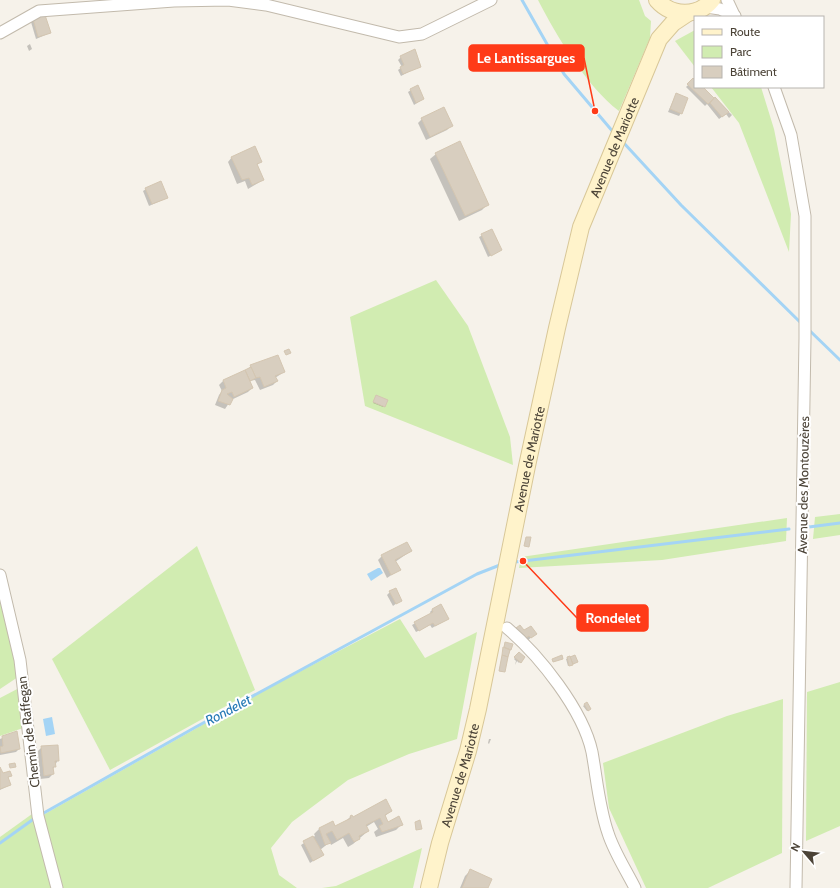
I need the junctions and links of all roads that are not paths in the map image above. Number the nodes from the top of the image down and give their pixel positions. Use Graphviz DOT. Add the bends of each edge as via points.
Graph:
graph roads {
  1 [pos="491,0"];
  2 [pos="726,0"];
  3 [pos="658,1"];
  4 [pos="709,3"];
  5 [pos="688,13"];
  6 [pos="733,16"];
  7 [pos="734,16"];
  8 [pos="0,33"];
  9 [pos="659,38"];
  10 [pos="774,88"];
  11 [pos="0,575"];
  12 [pos="507,628"];
  13 [pos="57,888"];
  14 [pos="429,888"];
  15 [pos="635,888"];
  16 [pos="796,888"];
  1 -- 8 [label="street" via="422,34 399,37 266,5 228,0 174,1 39,11"];
  2 -- 7 [label="street"];
  3 -- 5 [label="main road" via="676,12"];
  3 -- 9 [label="main road, Avenue de Mariotte"];
  4 -- 5 [label="main road, Avenue de Mariotte"];
  4 -- 6 [label="street"];
  5 -- 9 [label="main road, Avenue de Mariotte" via="673,23"];
  9 -- 14 [label="main road, Avenue de Mariotte" via="581,227 528,458 472,737"];
  10 -- 16 [label="street, Avenue des Montouzères" via="791,135 804,216 806,312"];
  11 -- 13 [label="street, Chemin de Raffegan" via="20,660 38,816"];
  12 -- 15 [label="street" via="551,674 580,723 592,751 601,810 609,835"];
}
